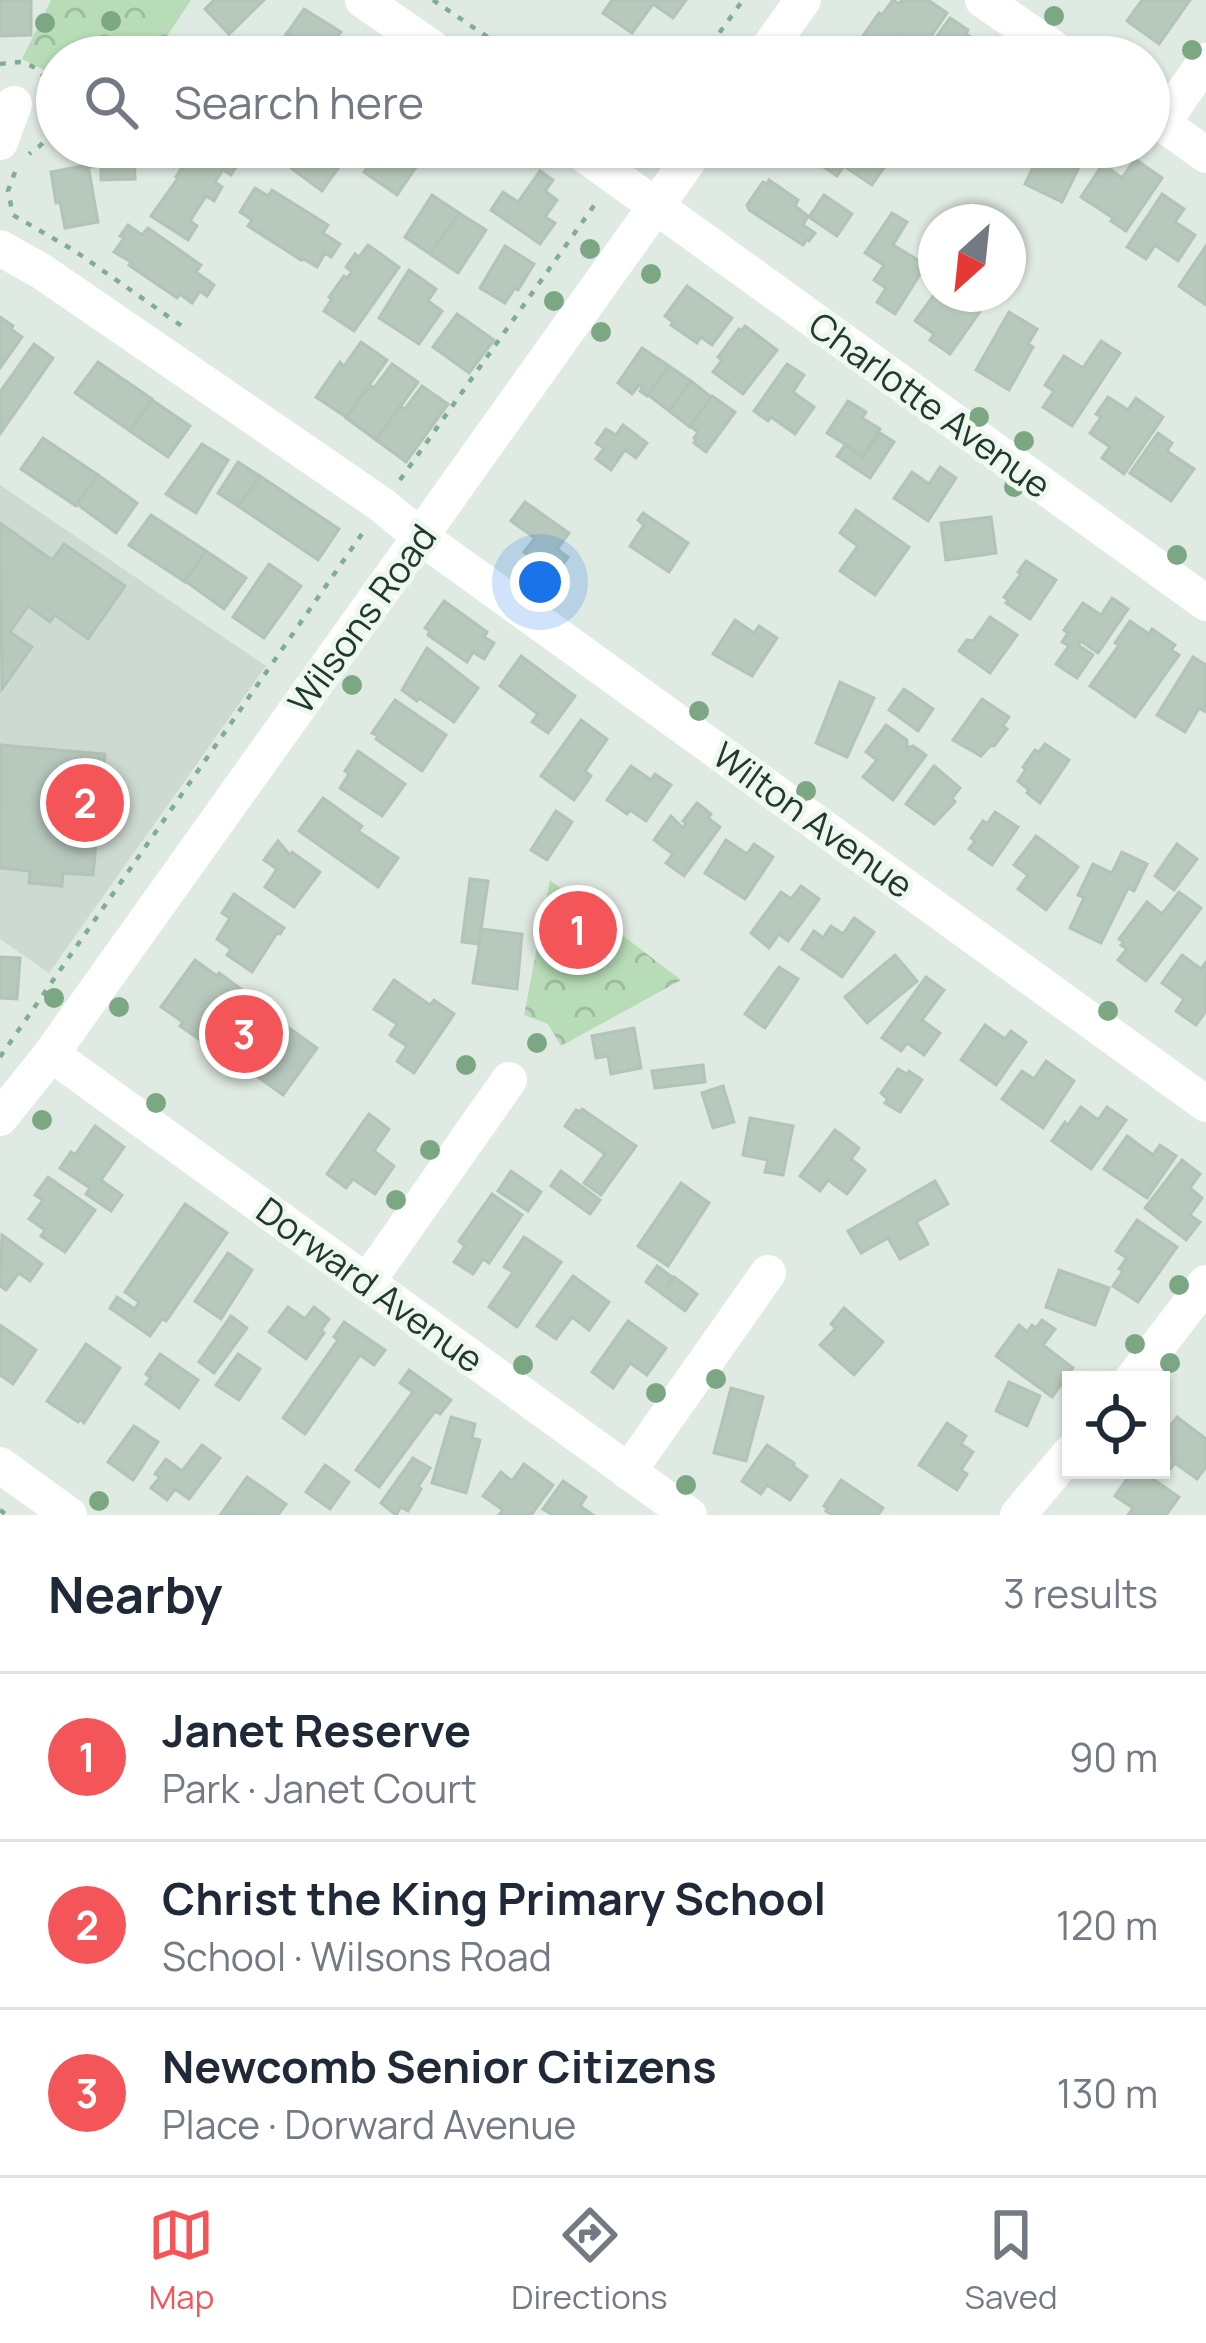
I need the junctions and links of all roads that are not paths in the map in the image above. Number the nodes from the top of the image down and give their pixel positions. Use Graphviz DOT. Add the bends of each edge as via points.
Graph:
graph roads {
  1 [pos="363,0"];
  2 [pos="803,0"];
  3 [pos="983,0"];
  4 [pos="415,36"];
  5 [pos="777,36"];
  6 [pos="1035,36"];
  7 [pos="1206,62"];
  8 [pos="1170,102"];
  9 [pos="14,104"];
  10 [pos="1170,129"];
  11 [pos="0,142"];
  12 [pos="1206,155"];
  13 [pos="604,168"];
  14 [pos="683,168"];
  15 [pos="655,207"];
  16 [pos="0,248"];
  17 [pos="421,537"];
  18 [pos="1206,604"];
  19 [pos="51,1054"];
  20 [pos="508,1080"];
  21 [pos="12,1104"];
  22 [pos="1206,1104"];
  23 [pos="0,1139"];
  24 [pos="768,1273"];
  25 [pos="368,1282"];
  26 [pos="1206,1283"];
  27 [pos="1139,1371"];
  28 [pos="1062,1463"];
  29 [pos="0,1465"];
  30 [pos="628,1472"];
  31 [pos="69,1515"];
  32 [pos="689,1515"];
  33 [pos="1018,1515"];
  1 -- 4 [label="street"];
  2 -- 5 [label="street"];
  3 -- 6 [label="street"];
  7 -- 8 [label="street"];
  9 -- 11 [label="street"];
  10 -- 12 [label="street"];
  13 -- 15 [label="street, Charlotte Avenue"];
  14 -- 15 [label="street, Wilsons Road"];
  15 -- 17 [label="street, Wilsons Road"];
  15 -- 18 [label="street, Charlotte Avenue"];
  16 -- 17 [label="street, Wilton Avenue" via="387,489"];
  17 -- 19 [label="street, Wilsons Road"];
  17 -- 22 [label="street, Wilton Avenue"];
  19 -- 21 [label="street, Wilsons Road"];
  19 -- 25 [label="street, Dorward Avenue"];
  20 -- 25 [label="street"];
  21 -- 23 [label="street, Wilsons Road"];
  24 -- 30 [label="street"];
  25 -- 30 [label="street, Dorward Avenue"];
  26 -- 27 [label="street"];
  28 -- 33 [label="street"];
  29 -- 31 [label="street"];
  30 -- 32 [label="street, Dorward Avenue"];
}
